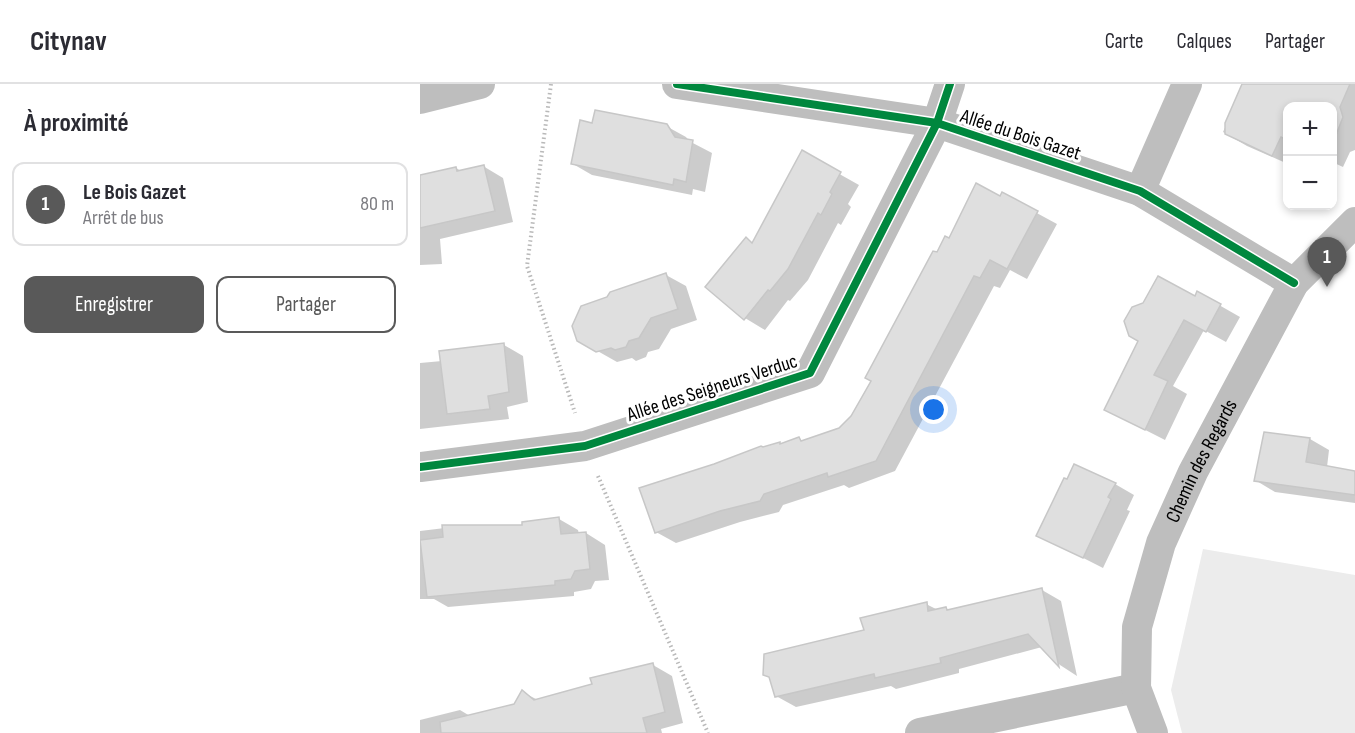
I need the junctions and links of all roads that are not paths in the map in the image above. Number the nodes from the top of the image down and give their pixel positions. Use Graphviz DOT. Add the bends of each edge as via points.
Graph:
graph roads {
  1 [pos="480,84"];
  2 [pos="677,84"];
  3 [pos="950,84"];
  4 [pos="1188,84"];
  5 [pos="420,99"];
  6 [pos="937,123"];
  7 [pos="1140,191"];
  8 [pos="1355,222"];
  9 [pos="1294,283"];
  10 [pos="420,467"];
  11 [pos="1136,688"];
  12 [pos="920,733"];
  13 [pos="1153,733"];
  1 -- 5 [label="street"];
  2 -- 6 [label="street, Allée du Bois Gazet"];
  3 -- 6 [label="street, Allée des Seigneurs Verduc"];
  4 -- 7 [label="street"];
  6 -- 7 [label="street, Allée du Bois Gazet"];
  6 -- 10 [label="street, Allée des Seigneurs Verduc" via="810,373 585,446"];
  7 -- 9 [label="street, Allée du Bois Gazet"];
  8 -- 9 [label="street, Chemin des Regards"];
  9 -- 11 [label="street, Chemin des Regards" via="1193,472 1161,543 1137,627"];
  11 -- 12 [label="street"];
  11 -- 13 [label="street, Chemin des Regards"];
}
